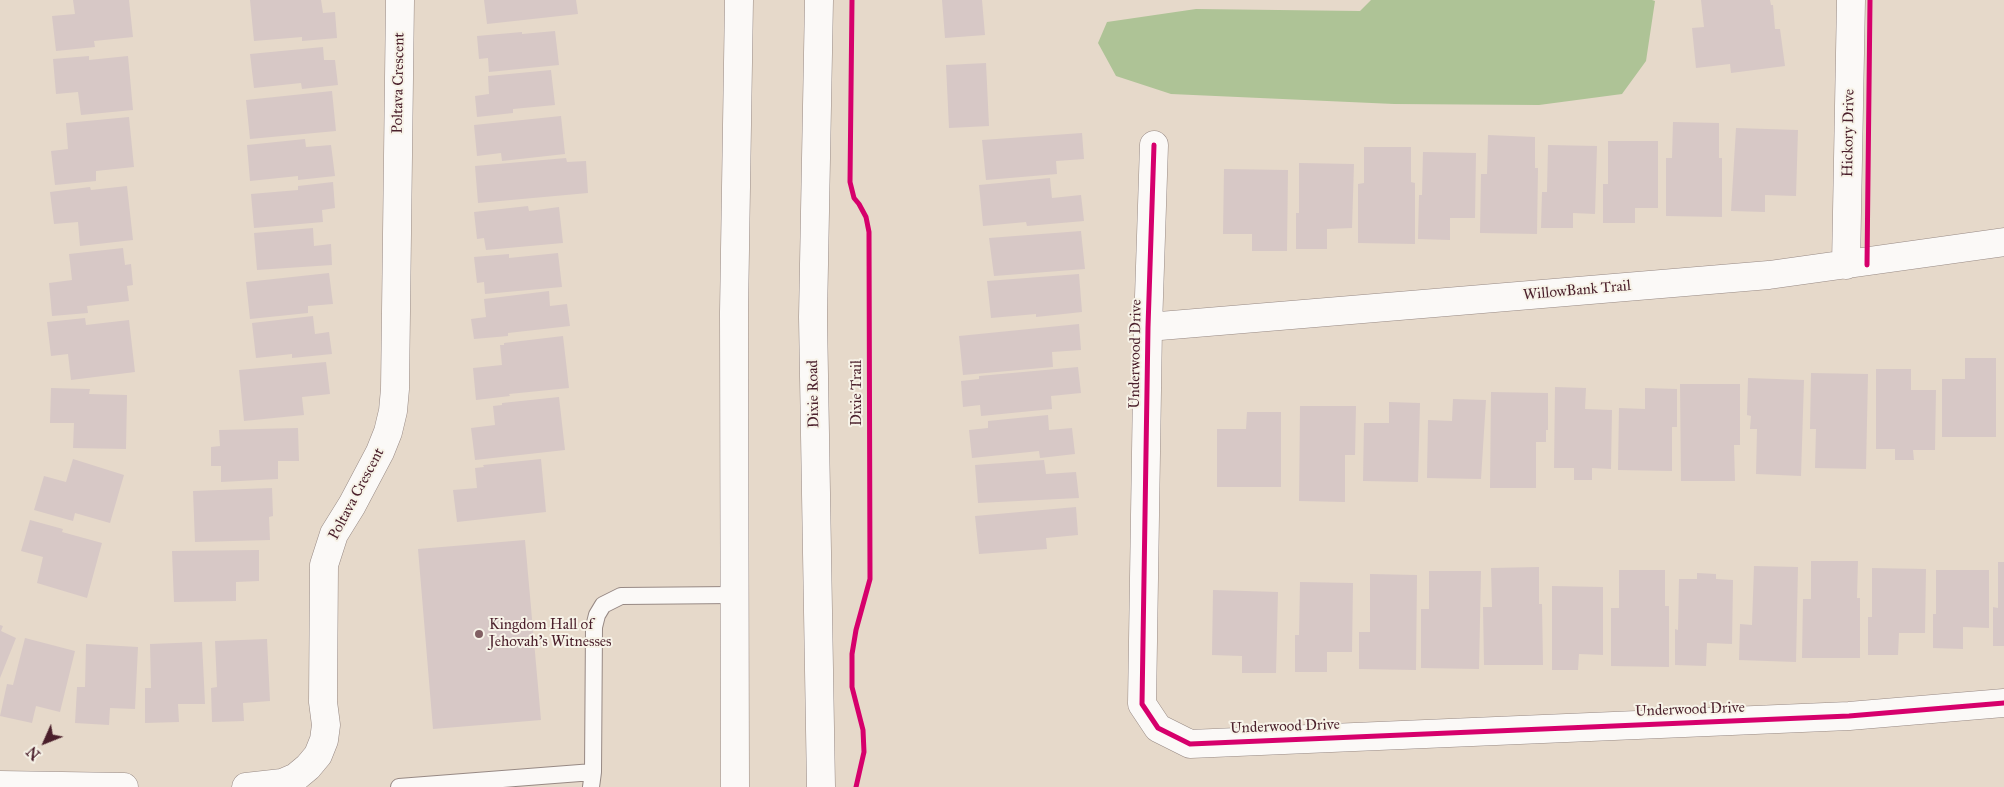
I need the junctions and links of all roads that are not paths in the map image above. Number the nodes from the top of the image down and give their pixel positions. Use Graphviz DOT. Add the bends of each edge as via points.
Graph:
graph roads {
  1 [pos="400,0"];
  2 [pos="739,0"];
  3 [pos="819,0"];
  4 [pos="1851,0"];
  5 [pos="1154,145"];
  6 [pos="2004,242"];
  7 [pos="1846,265"];
  8 [pos="1148,327"];
  9 [pos="734,595"];
  10 [pos="2004,703"];
  11 [pos="592,779"];
  12 [pos="0,785"];
  13 [pos="124,787"];
  14 [pos="246,787"];
  15 [pos="399,787"];
  16 [pos="735,787"];
  17 [pos="821,787"];
  1 -- 14 [label="street, Poltava Crescent" via="393,411 380,452 334,534 324,565 324,740 318,755 296,777 282,783"];
  2 -- 9 [label="street"];
  3 -- 17 [label="street, Dixie Road" via="813,317"];
  4 -- 7 [label="street, Hickory Drive"];
  5 -- 8 [label="street, Underwood Drive"];
  6 -- 7 [label="street, WillowBank Trail"];
  7 -- 8 [label="street, WillowBank Trail" via="1759,276"];
  8 -- 10 [label="street, Underwood Drive" via="1142,704 1158,728 1190,744 1839,716"];
  9 -- 11 [label="lane" via="621,596 603,605 594,627"];
  9 -- 16 [label="street"];
  11 -- 15 [label="lane"];
  12 -- 13 [label="street"];
}
